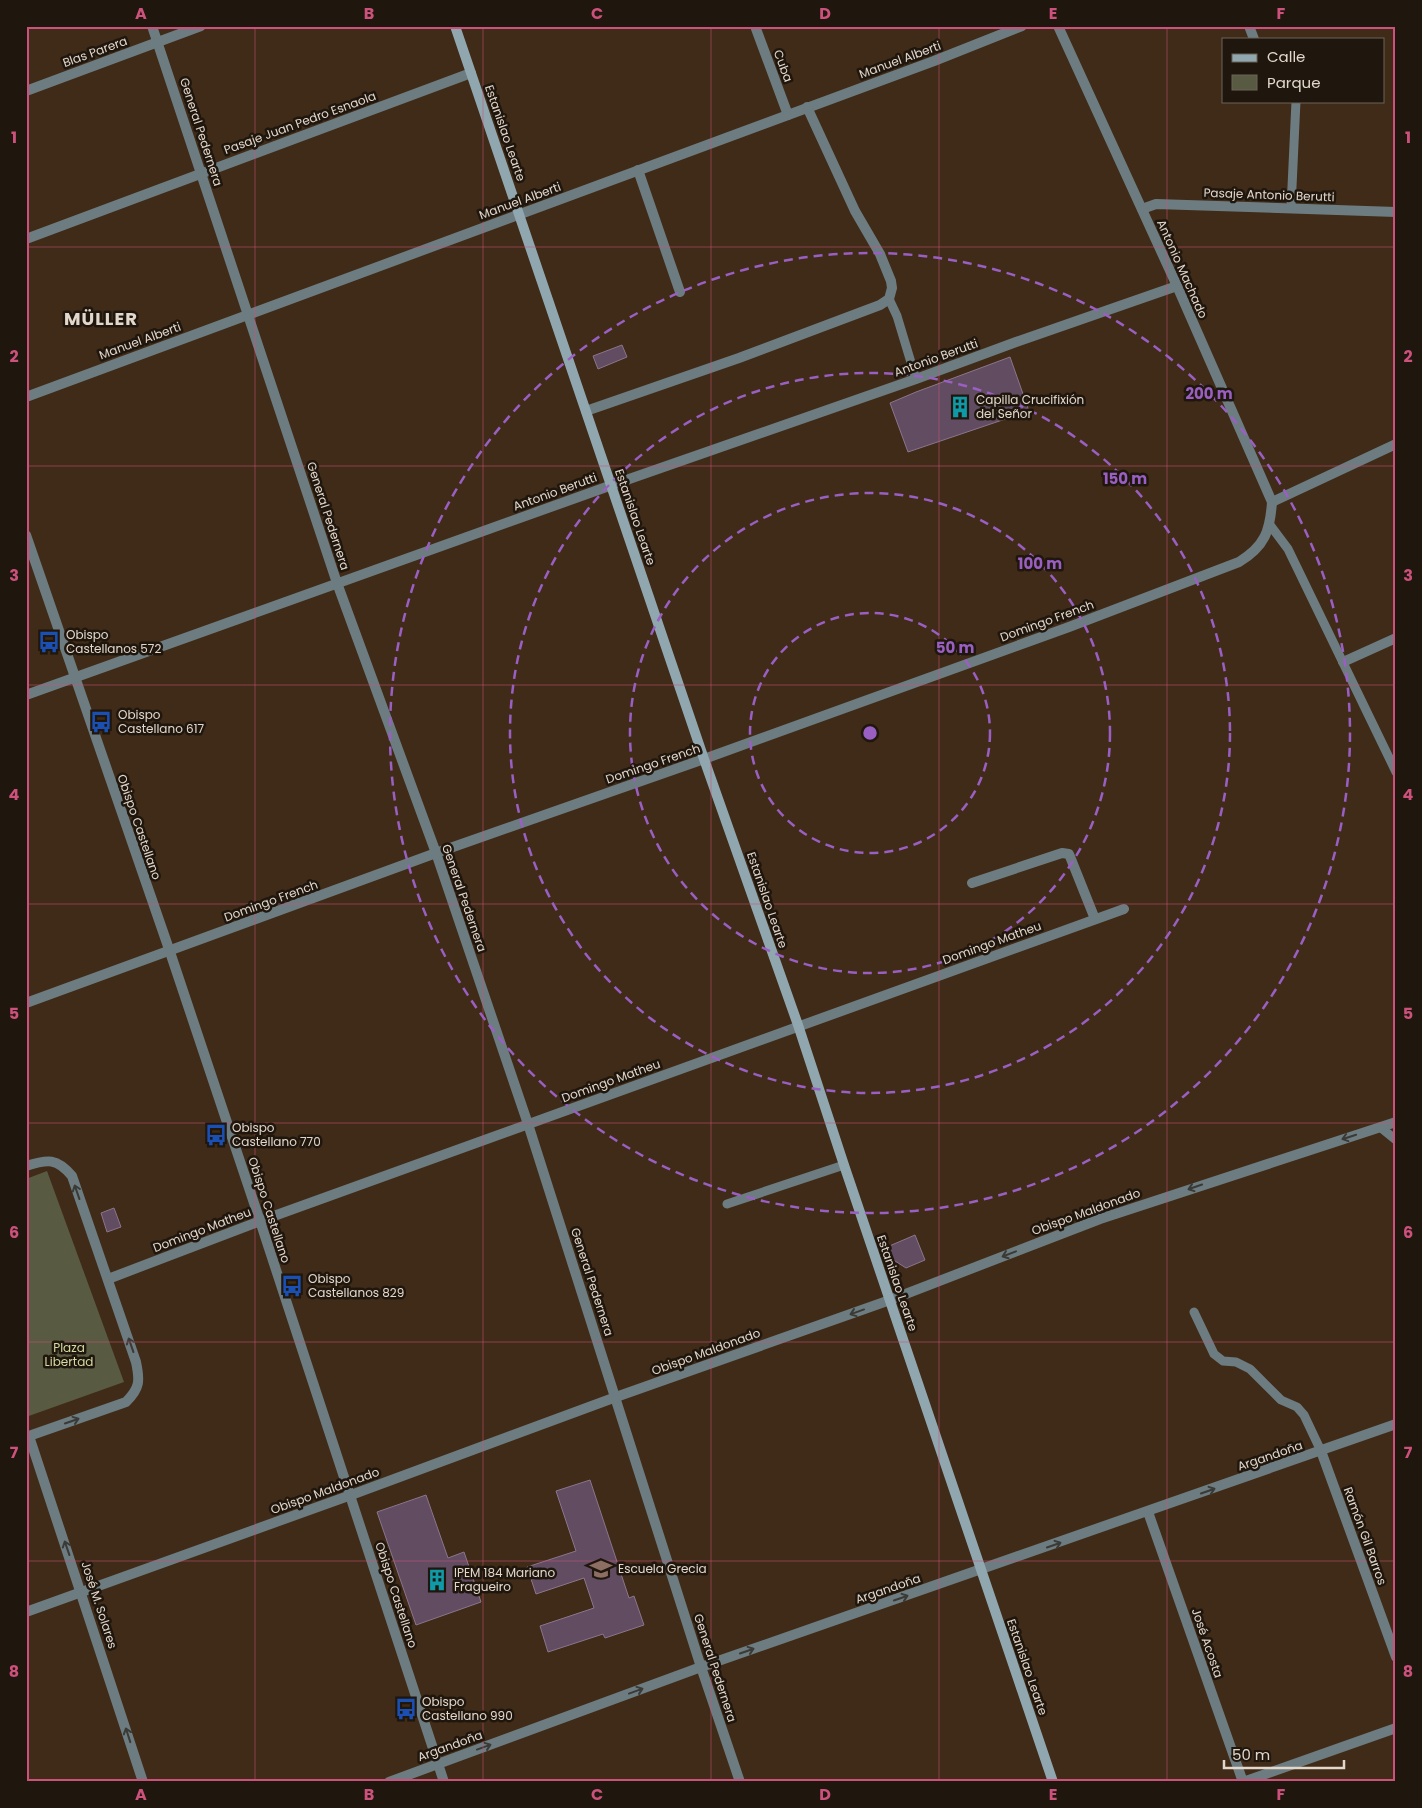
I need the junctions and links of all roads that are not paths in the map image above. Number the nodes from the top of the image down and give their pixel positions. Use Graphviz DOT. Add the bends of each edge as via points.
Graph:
graph roads {
  1 [pos="152,26"];
  2 [pos="201,26"];
  3 [pos="455,26"];
  4 [pos="755,26"];
  5 [pos="1022,26"];
  6 [pos="1058,26"];
  7 [pos="1249,26"];
  8 [pos="1254,38"];
  9 [pos="158,42"];
  10 [pos="471,73"];
  11 [pos="26,91"];
  12 [pos="1296,102"];
  13 [pos="807,107"];
  14 [pos="788,115"];
  15 [pos="638,170"];
  16 [pos="201,173"];
  17 [pos="1291,208"];
  18 [pos="1142,209"];
  19 [pos="1396,212"];
  20 [pos="519,214"];
  21 [pos="26,239"];
  22 [pos="1177,286"];
  23 [pos="680,292"];
  24 [pos="889,299"];
  25 [pos="248,315"];
  26 [pos="916,379"];
  27 [pos="26,397"];
  28 [pos="586,411"];
  29 [pos="1396,444"];
  30 [pos="612,485"];
  31 [pos="1272,502"];
  32 [pos="1270,525"];
  33 [pos="27,542"];
  34 [pos="337,583"];
  35 [pos="1396,638"];
  36 [pos="1343,662"];
  37 [pos="74,677"];
  38 [pos="26,695"];
  39 [pos="704,759"];
  40 [pos="1396,772"];
  41 [pos="436,853"];
  42 [pos="972,883"];
  43 [pos="1124,909"];
  44 [pos="1095,919"];
  45 [pos="170,952"];
  46 [pos="26,1003"];
  47 [pos="798,1026"];
  48 [pos="1396,1122"];
  49 [pos="528,1124"];
  50 [pos="1380,1127"];
  51 [pos="1396,1140"];
  52 [pos="844,1165"];
  53 [pos="26,1166"];
  54 [pos="727,1204"];
  55 [pos="260,1221"];
  56 [pos="108,1279"];
  57 [pos="890,1300"];
  58 [pos="1194,1312"];
  59 [pos="616,1397"];
  60 [pos="1396,1424"];
  61 [pos="28,1437"];
  62 [pos="1322,1451"];
  63 [pos="351,1496"];
  64 [pos="1148,1512"];
  65 [pos="981,1570"];
  66 [pos="82,1592"];
  67 [pos="26,1612"];
  68 [pos="1396,1657"];
  69 [pos="701,1667"];
  70 [pos="1396,1728"];
  71 [pos="438,1764"];
  72 [pos="143,1782"];
  73 [pos="389,1782"];
  74 [pos="444,1782"];
  75 [pos="740,1782"];
  76 [pos="1053,1782"];
  77 [pos="1243,1782"];
  1 -- 9 [label="street, General Pedernera"];
  2 -- 9 [label="street, Blas Parera"];
  3 -- 10 [label="street, Estanislao Learte"];
  4 -- 14 [label="street, Cuba"];
  5 -- 13 [label="street, Manuel Alberti"];
  6 -- 18 [label="street, Antonio Machado"];
  7 -- 8 [label="street"];
  9 -- 11 [label="street, Blas Parera"];
  9 -- 16 [label="street, General Pedernera"];
  10 -- 16 [label="street, Pasaje Juan Pedro Esnaola"];
  10 -- 20 [label="street, Estanislao Learte"];
  12 -- 17 [label="lane"];
  13 -- 14 [label="street, Manuel Alberti"];
  13 -- 24 [label="street" via="855,211 880,254 891,280"];
  14 -- 15 [label="street, Manuel Alberti"];
  15 -- 20 [label="street, Manuel Alberti"];
  15 -- 23 [label="street"];
  16 -- 21 [label="street, Pasaje Juan Pedro Esnaola"];
  16 -- 25 [label="street, General Pedernera"];
  17 -- 18 [label="street, Pasaje Antonio Berutti" via="1156,204"];
  17 -- 19 [label="street, Pasaje Antonio Berutti"];
  18 -- 22 [label="street, Antonio Machado"];
  20 -- 25 [label="street, Manuel Alberti"];
  20 -- 28 [label="street, Estanislao Learte"];
  22 -- 26 [label="street, Antonio Berutti"];
  22 -- 31 [label="street, Antonio Machado"];
  24 -- 26 [label="lane"];
  24 -- 28 [label="street" via="739,358"];
  25 -- 27 [label="street, Manuel Alberti"];
  25 -- 34 [label="street, General Pedernera"];
  26 -- 30 [label="street, Antonio Berutti"];
  28 -- 30 [label="street, Estanislao Learte"];
  29 -- 31 [label="street"];
  30 -- 34 [label="street, Antonio Berutti"];
  30 -- 39 [label="street, Estanislao Learte"];
  31 -- 32 [label="street, Antonio Machado"];
  32 -- 36 [label="lane" via="1288,549"];
  32 -- 39 [label="street, Domingo French" via="1258,547 1239,562"];
  33 -- 37 [label="street, Obispo Castellano"];
  34 -- 37 [label="street, Antonio Berutti"];
  34 -- 41 [label="street, General Pedernera"];
  35 -- 36 [label="street"];
  36 -- 40 [label="lane"];
  37 -- 38 [label="street, Antonio Berutti"];
  37 -- 45 [label="street, Obispo Castellano"];
  39 -- 41 [label="street, Domingo French"];
  39 -- 47 [label="street, Estanislao Learte"];
  41 -- 45 [label="street, Domingo French"];
  41 -- 49 [label="street, General Pedernera"];
  42 -- 44 [label="street" via="1062,853 1069,854"];
  43 -- 44 [label="street, Domingo Matheu"];
  44 -- 47 [label="street, Domingo Matheu"];
  45 -- 46 [label="street, Domingo French"];
  45 -- 55 [label="street, Obispo Castellano"];
  47 -- 49 [label="street, Domingo Matheu"];
  47 -- 52 [label="street, Estanislao Learte"];
  48 -- 50 [label="street, Obispo Maldonado"];
  49 -- 55 [label="street, Domingo Matheu"];
  49 -- 59 [label="street, General Pedernera"];
  50 -- 51 [label="lane"];
  50 -- 57 [label="street, Obispo Maldonado, one-way" via="1100,1219"];
  52 -- 54 [label="lane"];
  52 -- 57 [label="street, Estanislao Learte"];
  56 -- 53 [label="street, one-way" via="72,1176 63,1166 49,1161"];
  55 -- 56 [label="street, Domingo Matheu"];
  55 -- 63 [label="street, Obispo Castellano"];
  61 -- 56 [label="street, one-way" via="126,1402 136,1393 139,1378 136,1362"];
  57 -- 59 [label="street, Obispo Maldonado, one-way"];
  57 -- 65 [label="street, Estanislao Learte"];
  58 -- 62 [label="lane" via="1214,1354 1223,1361 1236,1362 1250,1369 1281,1400 1297,1408 1304,1415"];
  59 -- 63 [label="street, Obispo Maldonado"];
  59 -- 69 [label="street, General Pedernera"];
  60 -- 62 [label="street, Argandoña"];
  66 -- 61 [label="street, José M. Solares, one-way"];
  64 -- 62 [label="street, Argandoña, one-way"];
  62 -- 68 [label="street, Ramón Gil Barros"];
  63 -- 66 [label="street, Obispo Maldonado"];
  63 -- 71 [label="street, Obispo Castellano"];
  65 -- 64 [label="street, Argandoña, one-way"];
  64 -- 77 [label="street, José Acosta"];
  69 -- 65 [label="street, Argandoña, one-way"];
  65 -- 76 [label="street, Estanislao Learte"];
  66 -- 67 [label="street, Obispo Maldonado"];
  72 -- 66 [label="street, José M. Solares, one-way"];
  71 -- 69 [label="street, Argandoña, one-way"];
  69 -- 75 [label="street, General Pedernera"];
  70 -- 77 [label="street"];
  71 -- 73 [label="street, Argandoña"];
  71 -- 74 [label="street, Obispo Castellano"];
}
